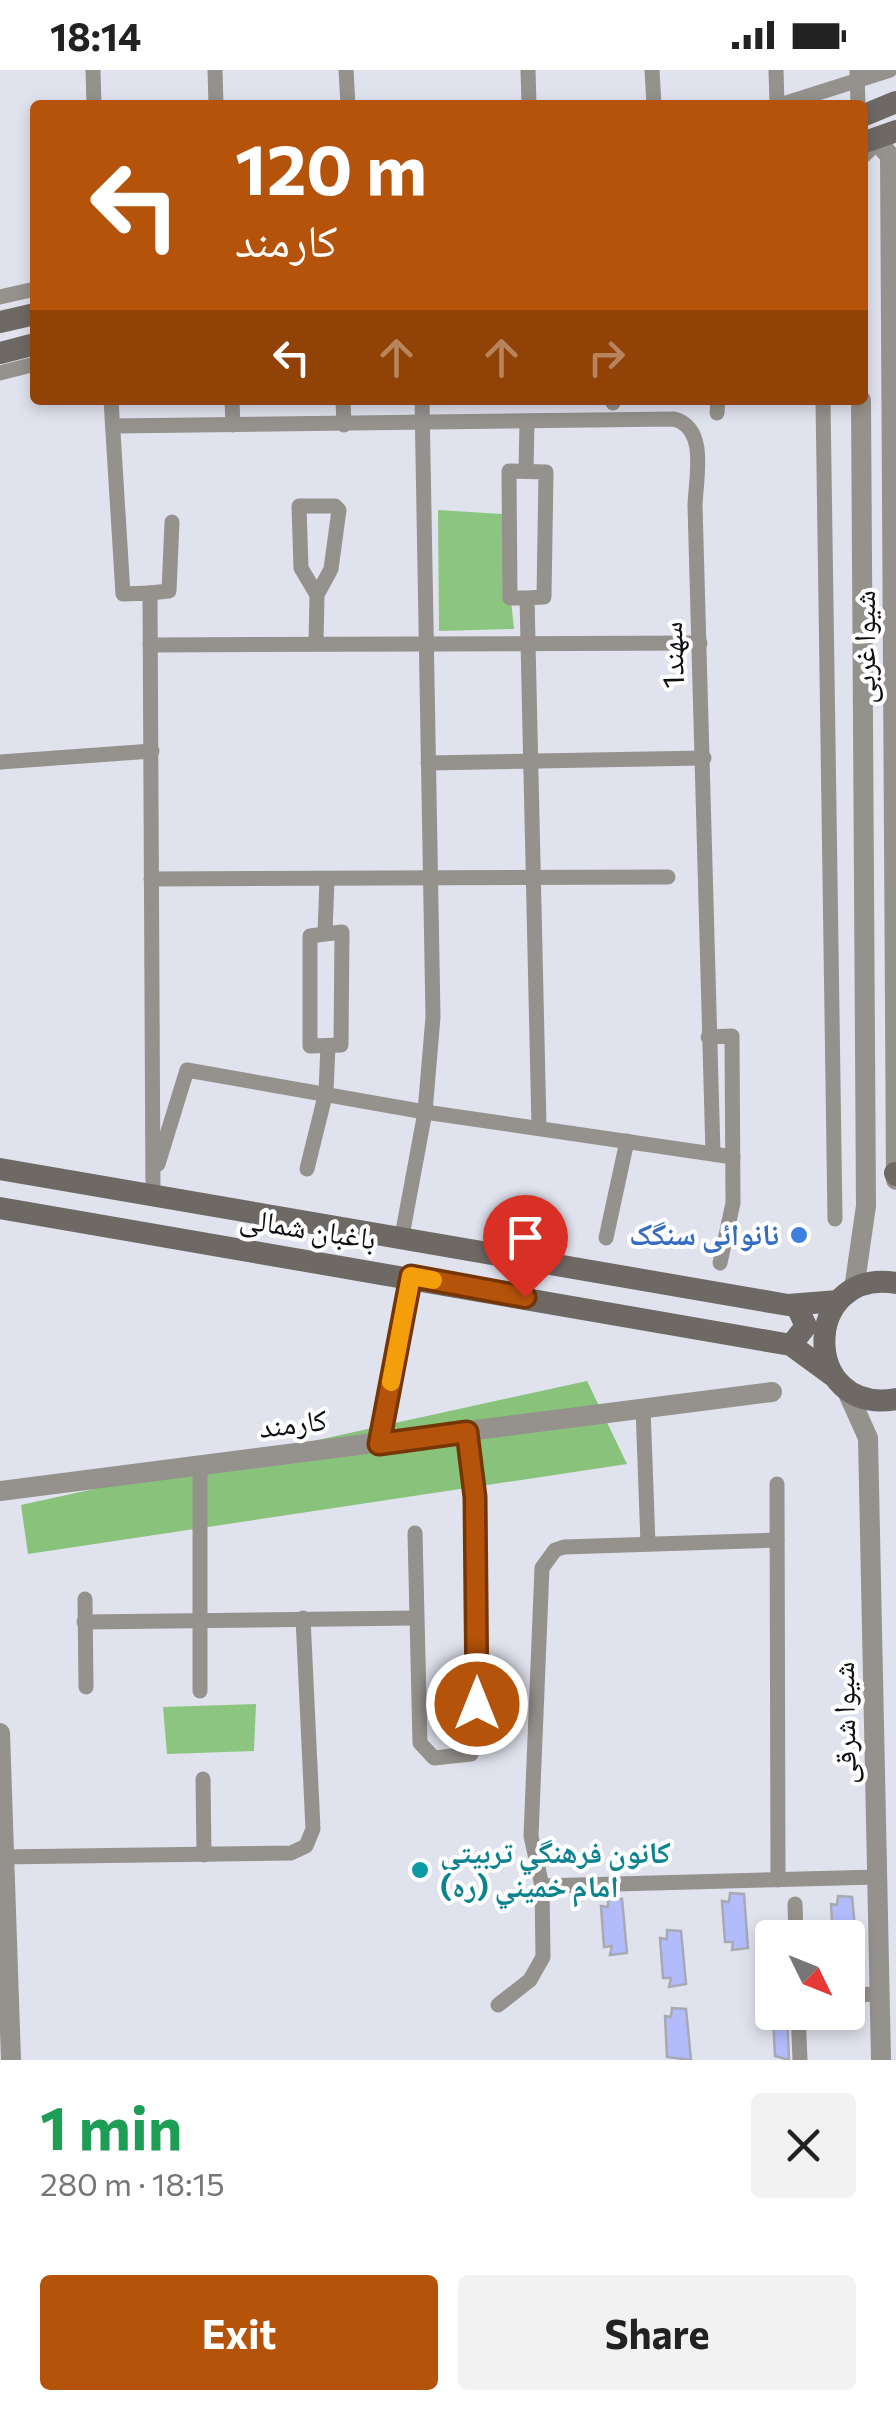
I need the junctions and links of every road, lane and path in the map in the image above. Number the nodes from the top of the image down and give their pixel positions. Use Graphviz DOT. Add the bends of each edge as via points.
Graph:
graph roads {
  1 [pos="93,70"];
  2 [pos="215,70"];
  3 [pos="346,70"];
  4 [pos="528,70"];
  5 [pos="652,70"];
  6 [pos="776,70"];
  7 [pos="890,70"];
  8 [pos="857,77"];
  9 [pos="94,100"];
  10 [pos="216,100"];
  11 [pos="348,100"];
  12 [pos="530,100"];
  13 [pos="654,100"];
  14 [pos="778,100"];
  15 [pos="792,100"];
  16 [pos="896,102"];
  17 [pos="868,114"];
  18 [pos="881,146"];
  19 [pos="30,290"];
  20 [pos="0,297"];
  21 [pos="30,315"];
  22 [pos="0,322"];
  23 [pos="30,345"];
  24 [pos="0,353"];
  25 [pos="30,365"];
  26 [pos="0,373"];
  27 [pos="111,405"];
  28 [pos="232,405"];
  29 [pos="343,405"];
  30 [pos="422,405"];
  31 [pos="823,405"];
  32 [pos="861,405"];
  33 [pos="527,422"];
  34 [pos="422,424"];
  35 [pos="233,425"];
  36 [pos="344,425"];
  37 [pos="113,426"];
  38 [pos="526,472"];
  39 [pos="896,490"];
  40 [pos="172,522"];
  41 [pos="150,593"];
  42 [pos="317,596"];
  43 [pos="527,598"];
  44 [pos="527,641"];
  45 [pos="316,642"];
  46 [pos="426,642"];
  47 [pos="700,643"];
  48 [pos="150,645"];
  49 [pos="152,751"];
  50 [pos="704,758"];
  51 [pos="0,762"];
  52 [pos="530,762"];
  53 [pos="428,763"];
  54 [pos="668,877"];
  55 [pos="151,879"];
  56 [pos="533,879"];
  57 [pos="326,880"];
  58 [pos="430,880"];
  59 [pos="326,934"];
  60 [pos="708,1037"];
  61 [pos="328,1046"];
  62 [pos="326,1092"];
  63 [pos="425,1112"];
  64 [pos="539,1128"];
  65 [pos="627,1141"];
  66 [pos="714,1154"];
  67 [pos="733,1157"];
  68 [pos="0,1169"];
  69 [pos="307,1169"];
  70 [pos="896,1176"];
  71 [pos="153,1186"];
  72 [pos="0,1208"];
  73 [pos="836,1220"];
  74 [pos="402,1236"];
  75 [pos="606,1238"];
  76 [pos="720,1263"];
  77 [pos="411,1276"];
  78 [pos="896,1283"];
  79 [pos="846,1295"];
  80 [pos="796,1304"];
  81 [pos="791,1345"];
  82 [pos="839,1382"];
  83 [pos="772,1392"];
  84 [pos="896,1398"];
  85 [pos="643,1406"];
  86 [pos="467,1432"];
  87 [pos="379,1444"];
  88 [pos="200,1466"];
  89 [pos="777,1484"];
  90 [pos="0,1491"];
  91 [pos="414,1533"];
  92 [pos="777,1540"];
  93 [pos="648,1544"];
  94 [pos="85,1599"];
  95 [pos="303,1618"];
  96 [pos="414,1618"];
  97 [pos="201,1620"];
  98 [pos="84,1622"];
  99 [pos="86,1687"];
  100 [pos="200,1690"];
  101 [pos="0,1734"];
  102 [pos="202,1779"];
  103 [pos="204,1855"];
  104 [pos="2,1858"];
  105 [pos="878,1876"];
  106 [pos="778,1880"];
  107 [pos="542,1886"];
  108 [pos="795,1904"];
  109 [pos="795,1920"];
  110 [pos="865,1994"];
  111 [pos="880,1994"];
  112 [pos="498,2005"];
  113 [pos="799,2030"];
  114 [pos="10,2060"];
  115 [pos="800,2060"];
  116 [pos="880,2060"];
  1 -- 9 [label="street"];
  2 -- 10 [label="street"];
  3 -- 11 [label="street"];
  4 -- 12 [label="street"];
  5 -- 13 [label="street"];
  6 -- 14 [label="street"];
  7 -- 8 [label="street"];
  8 -- 15 [label="street"];
  16 -- 17 [label="main road"];
  18 -- 39 [label="street, شیوا غربی"];
  19 -- 20 [label="street"];
  21 -- 22 [label="main road"];
  23 -- 24 [label="main road"];
  25 -- 26 [label="street"];
  27 -- 37 [label="street"];
  28 -- 35 [label="street"];
  29 -- 36 [label="street"];
  30 -- 34 [label="street"];
  31 -- 73 [label="street"];
  32 -- 79 [label="street, شیوا غربی" via="866,1206"];
  33 -- 34 [label="street, 1سهند"];
  33 -- 38 [label="street"];
  33 -- 47 [label="street, 1سهند" via="674,420 693,431"];
  34 -- 36 [label="street, 1سهند"];
  34 -- 46 [label="street"];
  35 -- 36 [label="street, 1سهند"];
  35 -- 37 [label="street, 1سهند"];
  37 -- 41 [label="street" via="123,594"];
  38 -- 43 [label="street" via="509,471 510,598"];
  38 -- 43 [label="street" via="546,472 544,597"];
  39 -- 70 [label="street, شیوا غربی"];
  40 -- 41 [label="street" via="169,592"];
  41 -- 48 [label="street"];
  42 -- 42 [label="street" via="332,569 338,510 299,506 301,568"];
  42 -- 45 [label="street"];
  43 -- 44 [label="street"];
  44 -- 46 [label="street"];
  44 -- 47 [label="street"];
  44 -- 52 [label="street"];
  45 -- 46 [label="street"];
  45 -- 48 [label="street"];
  46 -- 53 [label="street"];
  47 -- 50 [label="street, 1سهند"];
  48 -- 49 [label="street"];
  49 -- 51 [label="street"];
  49 -- 55 [label="street"];
  50 -- 52 [label="street"];
  50 -- 60 [label="street, 1سهند"];
  52 -- 53 [label="street"];
  52 -- 56 [label="street"];
  53 -- 58 [label="street"];
  54 -- 56 [label="street"];
  55 -- 57 [label="street"];
  55 -- 71 [label="street"];
  56 -- 58 [label="street"];
  56 -- 64 [label="street"];
  57 -- 58 [label="street"];
  57 -- 59 [label="street"];
  58 -- 63 [label="street" via="433,1017"];
  59 -- 61 [label="street" via="342,932 341,1045"];
  59 -- 61 [label="street" via="310,936 310,1046"];
  60 -- 66 [label="street, 1سهند"];
  60 -- 67 [label="street" via="732,1036"];
  61 -- 62 [label="street"];
  62 -- 63 [label="street"];
  62 -- 69 [label="street"];
  62 -- 71 [label="street" via="188,1070"];
  63 -- 64 [label="street"];
  63 -- 74 [label="street"];
  64 -- 65 [label="street"];
  65 -- 66 [label="street"];
  65 -- 75 [label="street"];
  66 -- 67 [label="street"];
  67 -- 76 [label="street" via="733,1203"];
  68 -- 71 [label="main road, باغبان شمالی"];
  71 -- 74 [label="main road, باغبان شمالی"];
  72 -- 77 [label="main road, باغبان شمالی"];
  74 -- 80 [label="main road, باغبان شمالی"];
  77 -- 81 [label="main road, باغبان شمالی"];
  77 -- 87 [label="street"];
  78 -- 79 [label="main road, باغبان شمالی" via="872,1282"];
  79 -- 80 [label="main road, باغبان شمالی"];
  79 -- 82 [label="main road" via="822,1337"];
  80 -- 81 [label="main road" via="806,1326"];
  81 -- 82 [label="main road, باغبان شمالی"];
  82 -- 84 [label="main road" via="864,1398"];
  82 -- 105 [label="street, شیوا شرقی" via="868,1438"];
  83 -- 85 [label="street, کارمند"];
  85 -- 86 [label="street, کارمند"];
  85 -- 93 [label="street"];
  86 -- 87 [label="street, کارمند"];
  86 -- 96 [label="street" via="475,1497 477,1740 464,1758 434,1758 422,1749"];
  87 -- 88 [label="street, کارمند"];
  88 -- 90 [label="street, کارمند"];
  88 -- 97 [label="street"];
  89 -- 92 [label="street"];
  91 -- 96 [label="street"];
  92 -- 93 [label="street"];
  92 -- 106 [label="street"];
  93 -- 107 [label="street" via="564,1547 542,1568 531,1836"];
  94 -- 98 [label="street"];
  95 -- 96 [label="street"];
  95 -- 97 [label="street"];
  95 -- 103 [label="street" via="311,1837 291,1854"];
  97 -- 98 [label="street"];
  97 -- 100 [label="street"];
  98 -- 99 [label="street"];
  101 -- 104 [label="street"];
  102 -- 103 [label="street"];
  103 -- 104 [label="street"];
  104 -- 114 [label="street"];
  105 -- 106 [label="street"];
  105 -- 111 [label="street, شیوا شرقی"];
  106 -- 107 [label="street"];
  107 -- 112 [label="street" via="540,1967"];
  108 -- 109 [label="street"];
  110 -- 111 [label="street"];
  111 -- 116 [label="street, شیوا شرقی"];
  113 -- 115 [label="street"];
}
